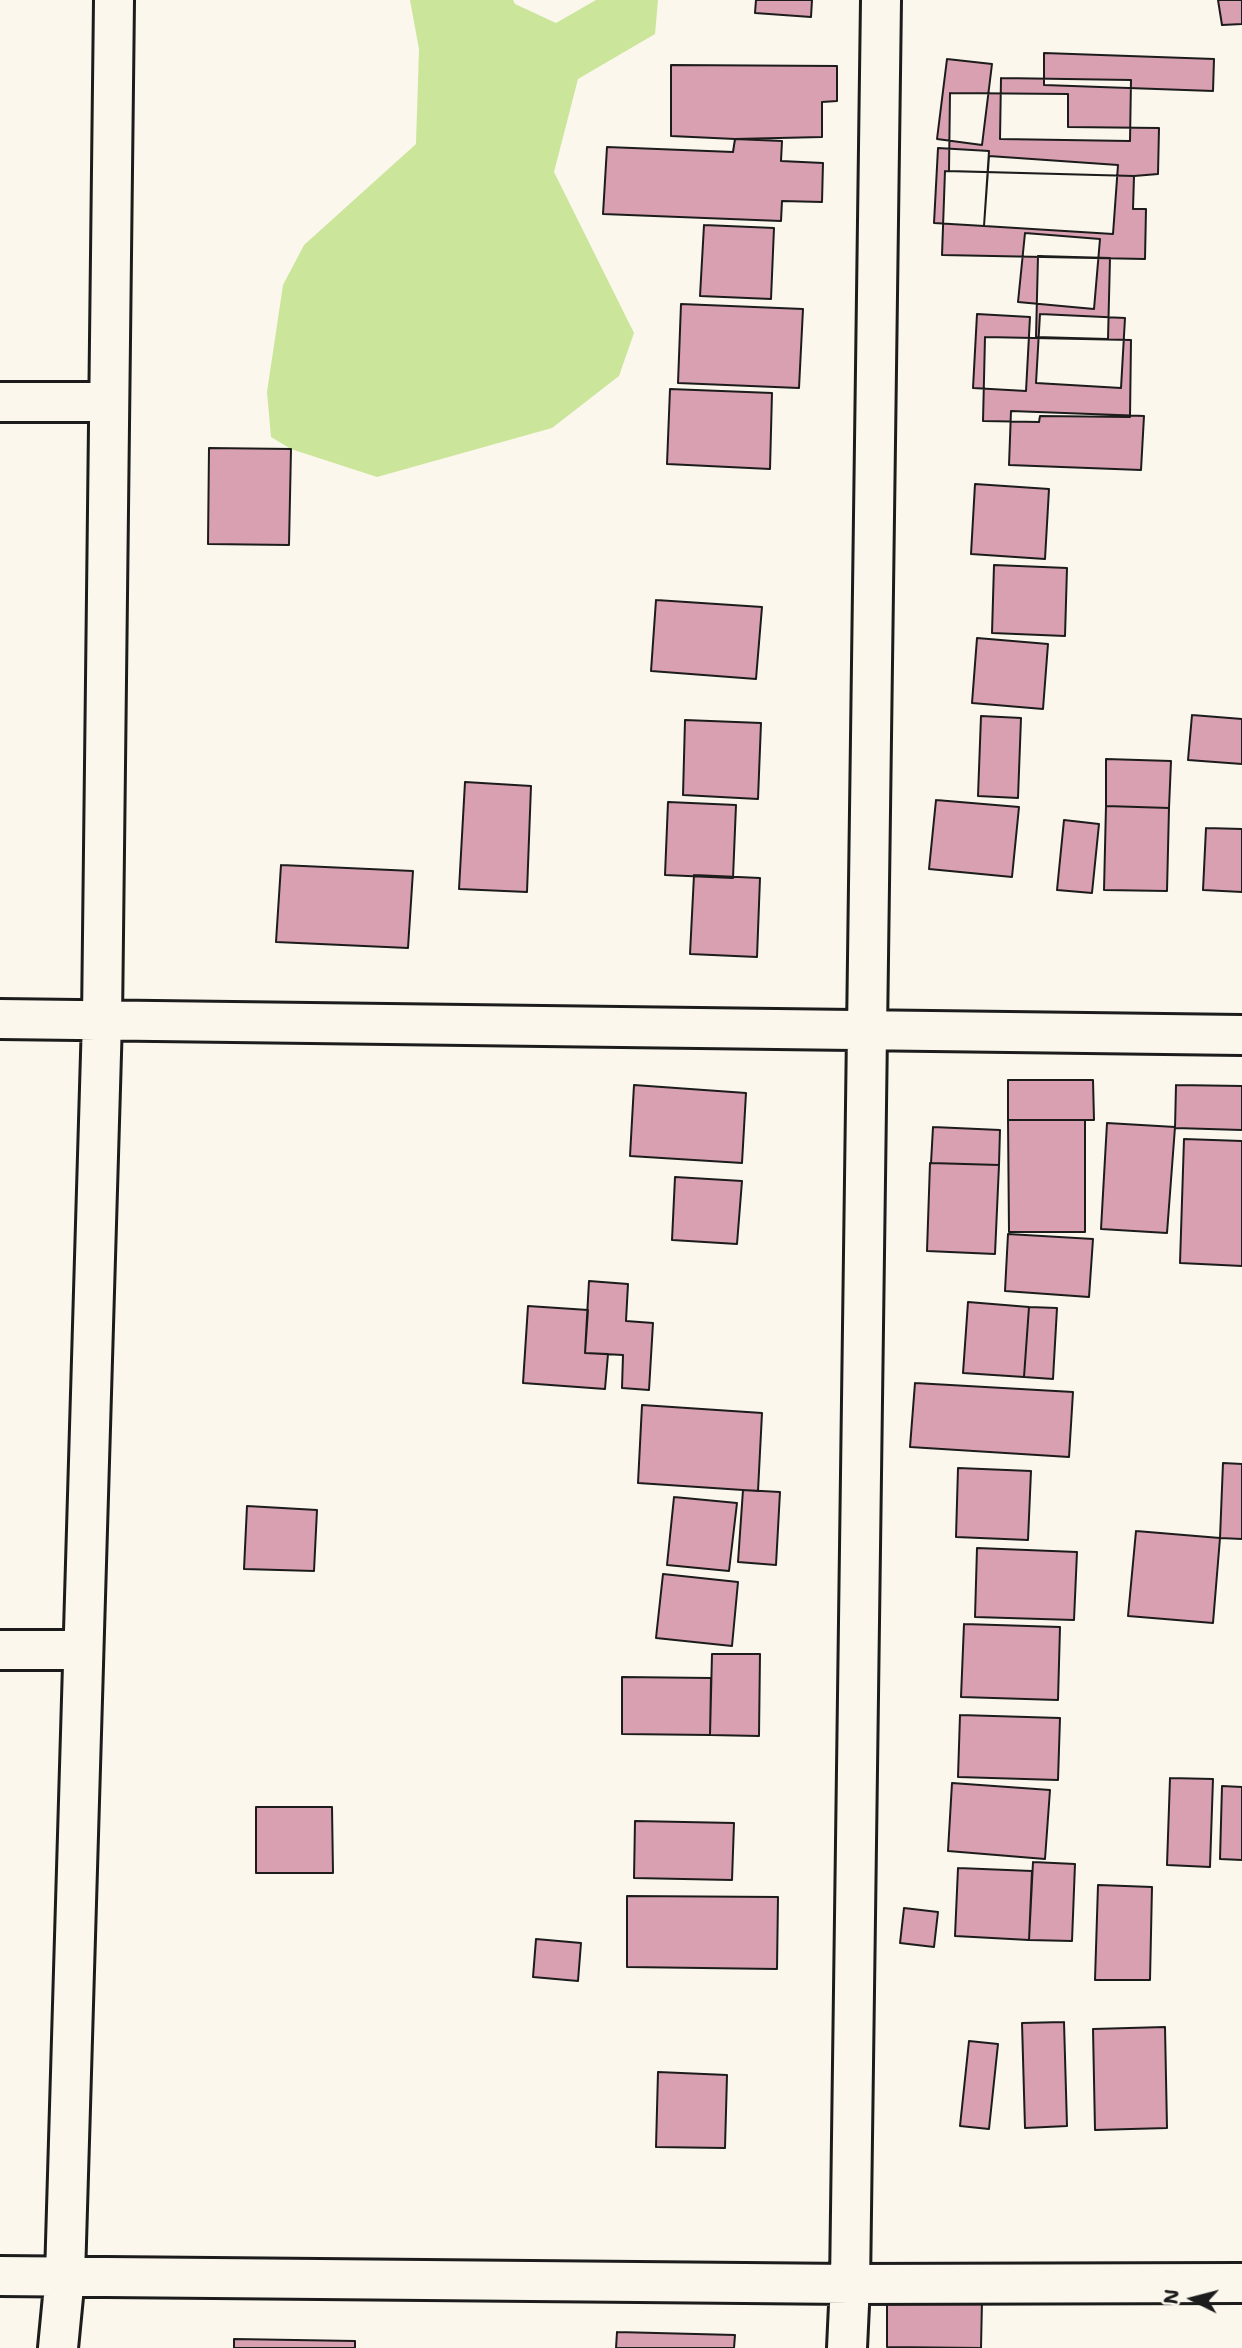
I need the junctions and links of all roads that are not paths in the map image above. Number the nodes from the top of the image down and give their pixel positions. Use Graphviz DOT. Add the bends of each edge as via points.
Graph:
graph roads {
  1 [pos="114,0"];
  2 [pos="881,0"];
  3 [pos="108,401"];
  4 [pos="0,402"];
  5 [pos="0,1019"];
  6 [pos="102,1020"];
  7 [pos="867,1031"];
  8 [pos="1242,1035"];
  9 [pos="0,1650"];
  10 [pos="83,1650"];
  11 [pos="0,2276"];
  12 [pos="65,2276"];
  13 [pos="1242,2283"];
  14 [pos="850,2284"];
  15 [pos="58,2348"];
  16 [pos="847,2348"];
  1 -- 3 [label="street"];
  2 -- 7 [label="street"];
  3 -- 4 [label="street"];
  3 -- 6 [label="street"];
  5 -- 6 [label="street"];
  6 -- 7 [label="street"];
  6 -- 10 [label="street"];
  7 -- 8 [label="street"];
  7 -- 14 [label="street"];
  9 -- 10 [label="street"];
  10 -- 12 [label="street"];
  11 -- 12 [label="street"];
  12 -- 14 [label="street"];
  12 -- 15 [label="street"];
  13 -- 14 [label="street"];
  14 -- 16 [label="street"];
}
